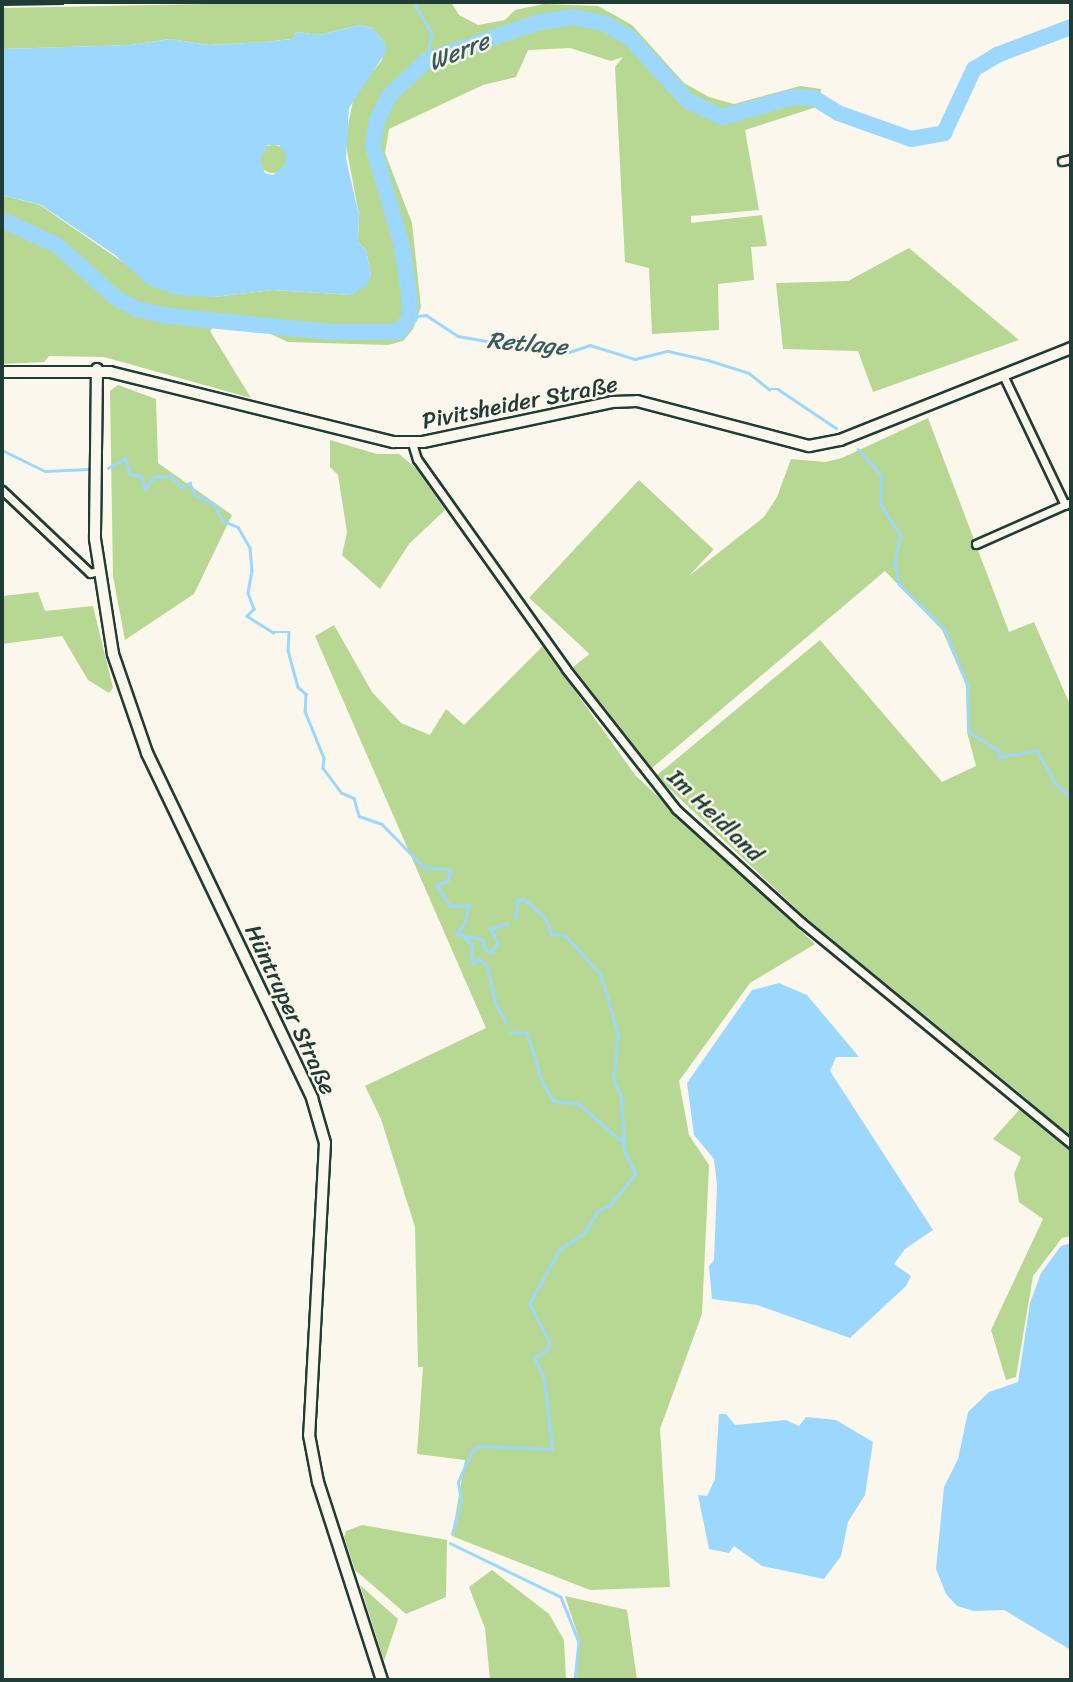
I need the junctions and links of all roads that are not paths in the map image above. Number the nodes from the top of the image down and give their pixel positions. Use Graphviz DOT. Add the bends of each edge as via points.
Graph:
graph roads {
  1 [pos="1071,159"];
  2 [pos="1062,161"];
  3 [pos="1071,348"];
  4 [pos="97,369"];
  5 [pos="2,372"];
  6 [pos="1003,375"];
  7 [pos="412,443"];
  8 [pos="2,489"];
  9 [pos="1068,503"];
  10 [pos="976,544"];
  11 [pos="98,571"];
  12 [pos="1071,1144"];
  13 [pos="382,1680"];
  1 -- 2 [label="street"];
  3 -- 6 [label="street, Pivitsheider Straße"];
  4 -- 5 [label="street, Pivitsheider Straße"];
  4 -- 7 [label="street, Pivitsheider Straße" via="373,439"];
  4 -- 11 [label="street, Hüntruper Straße"];
  6 -- 7 [label="street, Pivitsheider Straße" via="840,440 808,446 637,401"];
  6 -- 9 [label="street"];
  7 -- 12 [label="street, Im Heidland" via="417,459 566,669 676,809 801,922"];
  8 -- 11 [label="street" via="90,573"];
  9 -- 10 [label="street"];
  11 -- 13 [label="street, Hüntruper Straße" via="113,654 138,731 312,1098 325,1143 309,1435 318,1482"];
}
